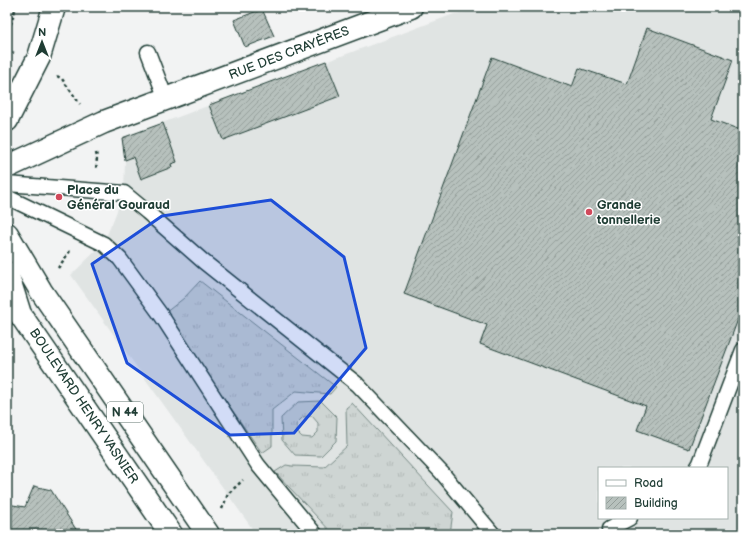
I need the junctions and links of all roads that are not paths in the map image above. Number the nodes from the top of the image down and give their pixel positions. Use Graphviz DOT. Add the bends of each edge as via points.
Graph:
graph roads {
  1 [pos="54,7"];
  2 [pos="411,7"];
  3 [pos="148,52"];
  4 [pos="166,99"];
  5 [pos="7,120"];
  6 [pos="7,167"];
  7 [pos="7,184"];
  8 [pos="7,197"];
  9 [pos="7,234"];
  10 [pos="7,273"];
  11 [pos="743,350"];
  12 [pos="698,467"];
  13 [pos="628,519"];
  14 [pos="609,529"];
  15 [pos="171,534"];
  16 [pos="208,534"];
  17 [pos="315,534"];
  18 [pos="493,534"];
  1 -- 5 [label="main road" via="39,57"];
  2 -- 4 [label="main road, RUE DES CRAYÈRES"];
  3 -- 4 [label="lane"];
  4 -- 6 [label="main road, RUE DES CRAYÈRES" via="104,122"];
  7 -- 18 [label="lane" via="124,193 204,262 357,384 442,473"];
  8 -- 17 [label="lane" via="104,244 120,259 160,315 258,466"];
  9 -- 16 [label="main road, N 44" via="41,291"];
  10 -- 15 [label="main road, BOULEVARD HENRY VASNIER / N 44" via="20,314"];
  11 -- 12 [label="lane"];
  13 -- 14 [label="lane"];
}
